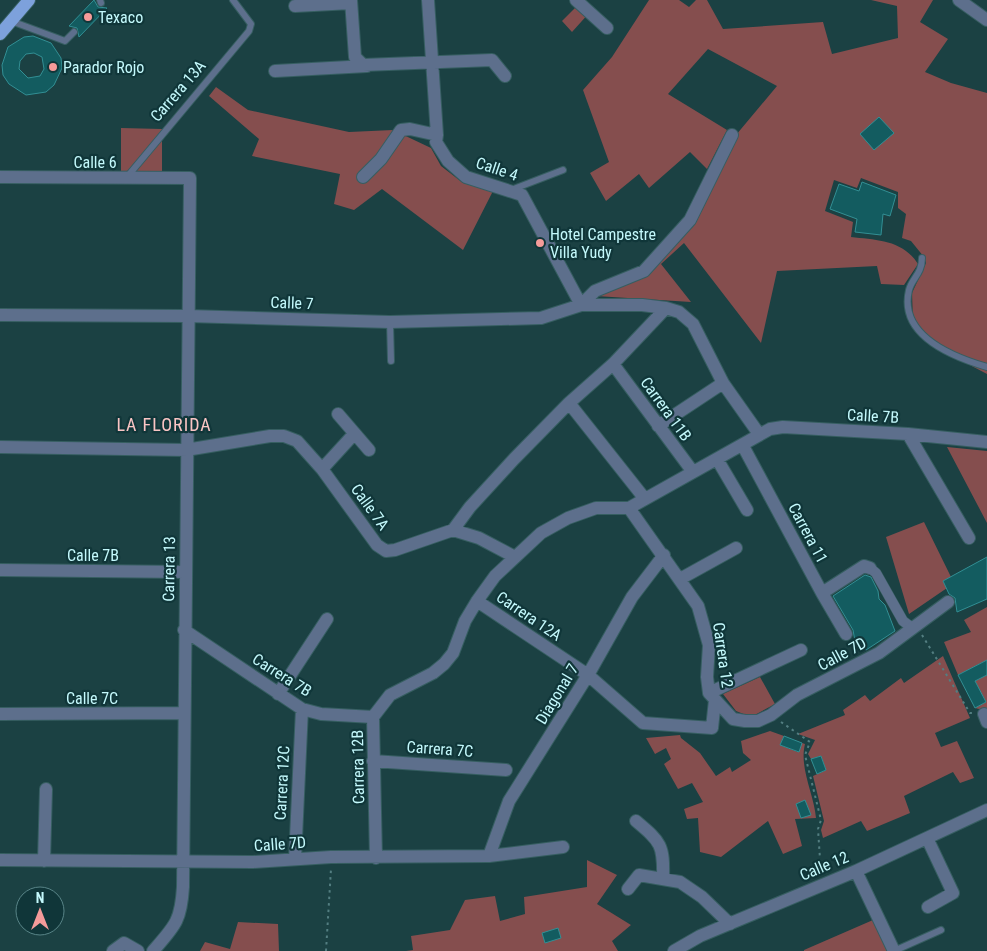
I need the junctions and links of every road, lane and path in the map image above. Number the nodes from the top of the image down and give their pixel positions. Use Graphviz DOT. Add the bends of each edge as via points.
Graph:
graph roads {
  1 [pos="29,0"];
  2 [pos="234,0"];
  3 [pos="428,0"];
  4 [pos="576,0"];
  5 [pos="959,0"];
  6 [pos="351,2"];
  7 [pos="295,6"];
  8 [pos="987,20"];
  9 [pos="12,21"];
  10 [pos="607,28"];
  11 [pos="74,32"];
  12 [pos="0,34"];
  13 [pos="432,62"];
  14 [pos="275,71"];
  15 [pos="505,76"];
  16 [pos="438,134"];
  17 [pos="732,134"];
  18 [pos="563,170"];
  19 [pos="0,177"];
  20 [pos="362,177"];
  21 [pos="126,178"];
  22 [pos="190,178"];
  23 [pos="510,190"];
  24 [pos="922,258"];
  25 [pos="581,305"];
  26 [pos="666,308"];
  27 [pos="0,315"];
  28 [pos="188,316"];
  29 [pos="390,322"];
  30 [pos="391,361"];
  31 [pos="613,364"];
  32 [pos="987,368"];
  33 [pos="723,382"];
  34 [pos="569,403"];
  35 [pos="338,414"];
  36 [pos="658,426"];
  37 [pos="354,434"];
  38 [pos="759,434"];
  39 [pos="908,434"];
  40 [pos="987,442"];
  41 [pos="743,446"];
  42 [pos="0,447"];
  43 [pos="186,450"];
  44 [pos="369,450"];
  45 [pos="717,459"];
  46 [pos="322,469"];
  47 [pos="693,472"];
  48 [pos="645,499"];
  49 [pos="629,508"];
  50 [pos="747,510"];
  51 [pos="453,530"];
  52 [pos="969,538"];
  53 [pos="736,548"];
  54 [pos="664,555"];
  55 [pos="515,557"];
  56 [pos="870,568"];
  57 [pos="0,570"];
  58 [pos="185,572"];
  59 [pos="680,579"];
  60 [pos="822,593"];
  61 [pos="477,601"];
  62 [pos="948,602"];
  63 [pos="327,619"];
  64 [pos="913,626"];
  65 [pos="184,630"];
  66 [pos="846,634"];
  67 [pos="801,650"];
  68 [pos="864,662"];
  69 [pos="588,675"];
  70 [pos="278,694"];
  71 [pos="712,696"];
  72 [pos="302,708"];
  73 [pos="0,714"];
  74 [pos="184,714"];
  75 [pos="771,715"];
  76 [pos="373,717"];
  77 [pos="985,718"];
  78 [pos="745,722"];
  79 [pos="373,761"];
  80 [pos="506,770"];
  81 [pos="46,789"];
  82 [pos="987,810"];
  83 [pos="636,821"];
  84 [pos="927,838"];
  85 [pos="562,847"];
  86 [pos="489,856"];
  87 [pos="331,857"];
  88 [pos="376,858"];
  89 [pos="295,859"];
  90 [pos="0,860"];
  91 [pos="44,861"];
  92 [pos="182,862"];
  93 [pos="856,871"];
  94 [pos="663,879"];
  95 [pos="823,885"];
  96 [pos="628,889"];
  97 [pos="928,907"];
  98 [pos="730,924"];
  99 [pos="941,930"];
  100 [pos="112,951"];
  101 [pos="138,951"];
  102 [pos="153,951"];
  103 [pos="326,951"];
  104 [pos="674,951"];
  105 [pos="894,951"];
  1 -- 9 [label="main road"];
  2 -- 21 [label="lane, Carrera 13A" via="251,24 249,31"];
  3 -- 13 [label="street, Calle 4"];
  4 -- 10 [label="street"];
  5 -- 8 [label="street"];
  6 -- 7 [label="street"];
  6 -- 13 [label="street" via="358,62 363,65"];
  9 -- 11 [label="lane" via="65,41"];
  9 -- 12 [label="main road"];
  13 -- 14 [label="street"];
  13 -- 15 [label="street" via="492,60"];
  13 -- 16 [label="street, Calle 4"];
  16 -- 20 [label="street" via="401,130"];
  16 -- 23 [label="street, Calle 4" via="436,142 448,161 466,177"];
  17 -- 25 [label="street" via="690,220 644,271 595,291"];
  18 -- 23 [label="lane"];
  19 -- 21 [label="street, Calle 6"];
  21 -- 22 [label="street, Calle 6"];
  22 -- 28 [label="street, Carrera 13"];
  23 -- 25 [label="street, Calle 4" via="522,195"];
  24 -- 32 [label="lane" via="922,266 909,290 908,311 914,325 934,345"];
  25 -- 26 [label="street"];
  25 -- 29 [label="street, Calle 7" via="541,318"];
  26 -- 31 [label="street"];
  26 -- 33 [label="street" via="679,312 693,324"];
  27 -- 28 [label="street, Calle 7"];
  28 -- 29 [label="street, Calle 7"];
  28 -- 43 [label="street, Carrera 13"];
  29 -- 30 [label="lane"];
  31 -- 34 [label="street"];
  31 -- 36 [label="street, Carrera 11B"];
  33 -- 36 [label="street"];
  33 -- 38 [label="street"];
  34 -- 48 [label="street"];
  34 -- 51 [label="street" via="470,507"];
  35 -- 37 [label="street"];
  36 -- 47 [label="street, Carrera 11B"];
  37 -- 44 [label="street"];
  37 -- 46 [label="street"];
  38 -- 39 [label="street, Calle 7B" via="782,427"];
  38 -- 41 [label="street"];
  39 -- 40 [label="street, Calle 7B"];
  39 -- 52 [label="street"];
  41 -- 45 [label="street"];
  41 -- 60 [label="street, Carrera 11"];
  42 -- 43 [label="street, Calle 7A"];
  43 -- 46 [label="street, Calle 7A" via="284,436 297,442"];
  43 -- 58 [label="street, Carrera 13"];
  45 -- 47 [label="street"];
  45 -- 50 [label="street"];
  46 -- 51 [label="street, Calle 7A" via="377,545 386,552"];
  47 -- 48 [label="street"];
  48 -- 49 [label="street"];
  49 -- 54 [label="street, Carrera 12"];
  49 -- 55 [label="street, Carrera 12B" via="596,508 568,518 541,533"];
  51 -- 55 [label="street" via="479,538"];
  53 -- 59 [label="street"];
  54 -- 59 [label="street, Carrera 12"];
  54 -- 69 [label="street, Diagonal 7" via="632,597"];
  55 -- 61 [label="street, Carrera 12B" via="495,576"];
  56 -- 60 [label="street" via="864,566"];
  56 -- 64 [label="street" via="903,621"];
  57 -- 58 [label="street, Calle 7B"];
  58 -- 65 [label="street, Carrera 13"];
  59 -- 71 [label="street, Carrera 12" via="698,606 706,631 709,645 707,677"];
  60 -- 66 [label="street, Carrera 11"];
  61 -- 69 [label="street, Carrera 12A"];
  61 -- 76 [label="street, Carrera 12B" via="465,621 453,653 444,664 390,695"];
  62 -- 64 [label="street, Calle 7D"];
  63 -- 70 [label="street"];
  64 -- 68 [label="street, Calle 7D"];
  64 -- 77 [label="path" via="970,713"];
  65 -- 70 [label="street, Carrera 7B"];
  65 -- 74 [label="street, Carrera 13"];
  66 -- 68 [label="path"];
  67 -- 71 [label="street"];
  68 -- 75 [label="street, Calle 7D" via="797,695"];
  69 -- 71 [label="street" via="643,722 712,728"];
  69 -- 86 [label="street, Diagonal 7" via="509,801"];
  70 -- 72 [label="street, Carrera 7B"];
  71 -- 78 [label="street, Carrera 12" via="733,719"];
  72 -- 76 [label="street, Carrera 7B" via="321,714"];
  72 -- 89 [label="street, Carrera 12C"];
  73 -- 74 [label="street, Calle 7C"];
  74 -- 92 [label="street, Carrera 13"];
  75 -- 78 [label="street, Calle 7D"];
  75 -- 95 [label="path" via="810,742 805,754 821,820 818,829"];
  76 -- 79 [label="street, Carrera 12B"];
  79 -- 80 [label="street, Carrera 7C"];
  79 -- 88 [label="street, Carrera 12B"];
  81 -- 91 [label="street"];
  82 -- 84 [label="street, Calle 12"];
  83 -- 94 [label="street" via="658,840"];
  84 -- 93 [label="street, Calle 12"];
  84 -- 97 [label="street" via="953,893"];
  85 -- 86 [label="street, Calle 7D"];
  86 -- 88 [label="street, Calle 7D"];
  87 -- 88 [label="street, Calle 7D"];
  87 -- 89 [label="street, Calle 7D"];
  87 -- 103 [label="path"];
  89 -- 92 [label="street, Calle 7D"];
  90 -- 91 [label="street, Calle 7D"];
  91 -- 92 [label="street, Calle 7D"];
  92 -- 102 [label="street, Carrera 13" via="182,906 176,924"];
  93 -- 95 [label="street, Calle 12"];
  93 -- 105 [label="street"];
  94 -- 96 [label="street" via="639,875"];
  94 -- 98 [label="street" via="680,882 702,897"];
  95 -- 98 [label="street, Calle 12"];
  98 -- 104 [label="street, Calle 12"];
  99 -- 105 [label="lane"];
  100 -- 101 [label="street" via="124,943"];
}
